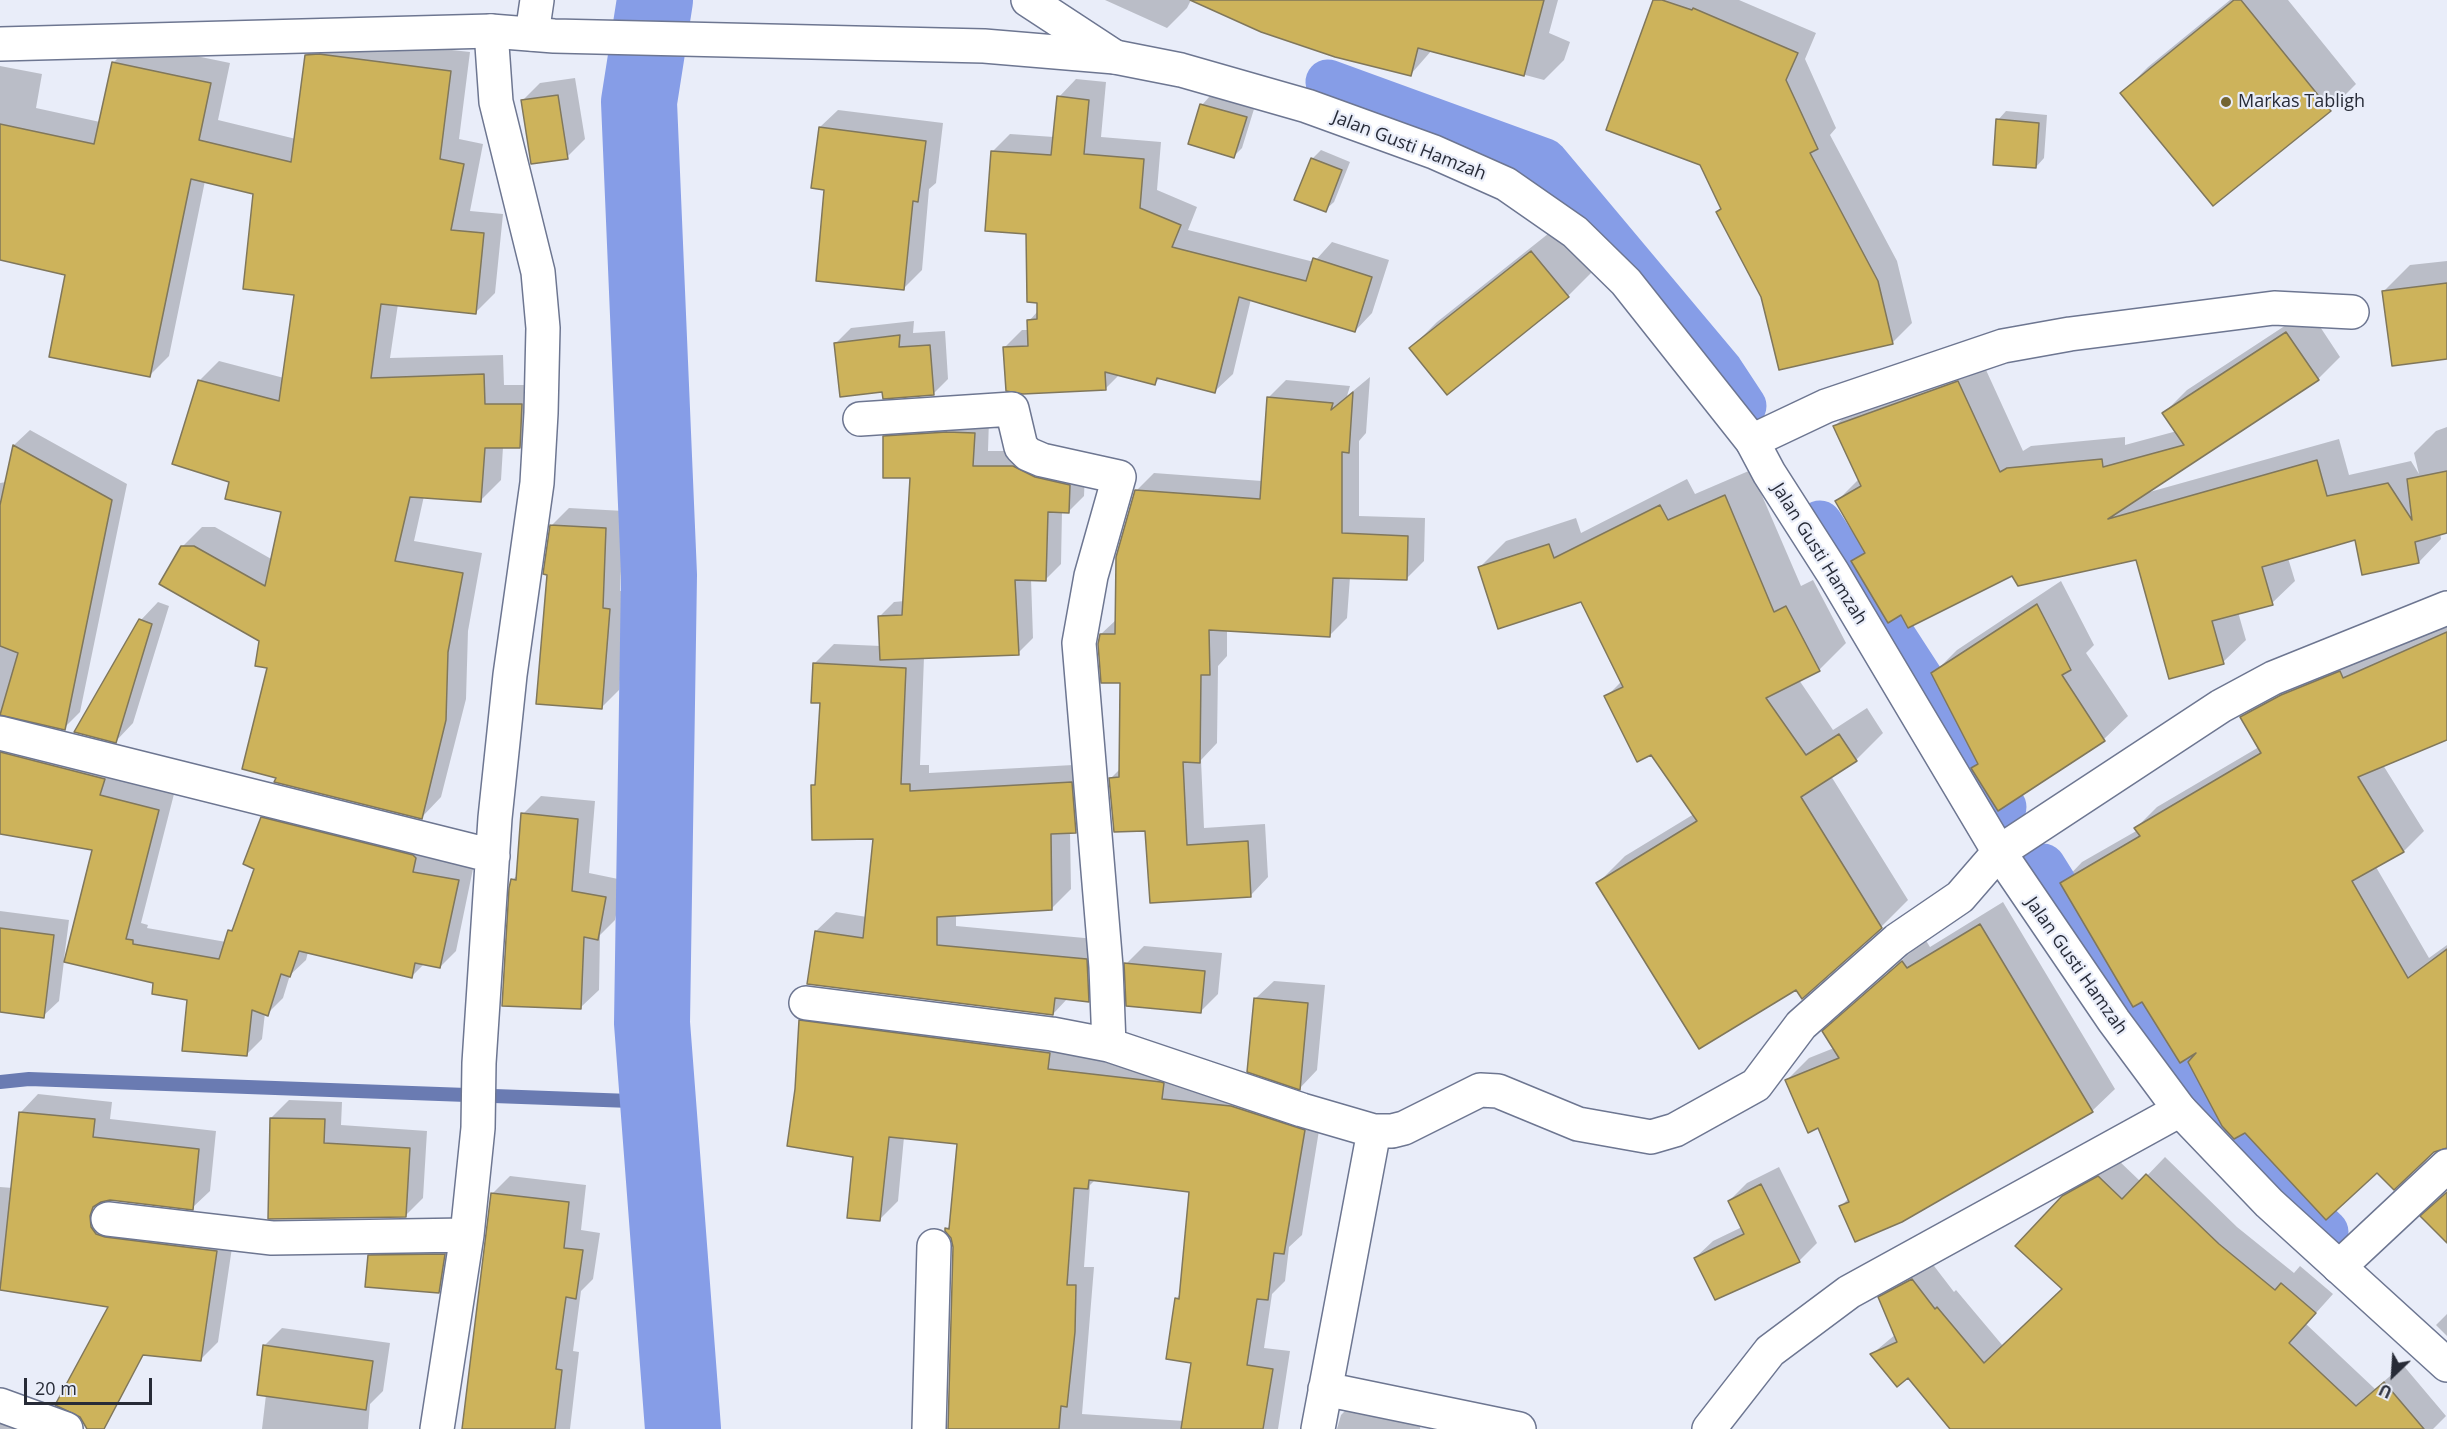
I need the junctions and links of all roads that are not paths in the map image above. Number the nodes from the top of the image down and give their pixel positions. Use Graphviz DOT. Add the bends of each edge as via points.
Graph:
graph roads {
  1 [pos="537,0"];
  2 [pos="1028,0"];
  3 [pos="491,32"];
  4 [pos="543,35"];
  5 [pos="0,44"];
  6 [pos="1115,57"];
  7 [pos="2352,312"];
  8 [pos="861,419"];
  9 [pos="1752,441"];
  10 [pos="2447,608"];
  11 [pos="0,733"];
  12 [pos="1999,852"];
  13 [pos="493,856"];
  14 [pos="806,1003"];
  15 [pos="1109,1045"];
  16 [pos="2180,1110"];
  17 [pos="1374,1131"];
  18 [pos="2447,1166"];
  19 [pos="108,1219"];
  20 [pos="467,1234"];
  21 [pos="934,1246"];
  22 [pos="2339,1267"];
  23 [pos="2447,1365"];
  24 [pos="1325,1389"];
  25 [pos="0,1405"];
  26 [pos="1434,1421"];
  27 [pos="66,1429"];
  28 [pos="437,1429"];
  29 [pos="929,1429"];
  30 [pos="1318,1429"];
  31 [pos="1519,1429"];
  32 [pos="1709,1429"];
  1 -- 4 [label="street"];
  2 -- 6 [label="street"];
  3 -- 4 [label="street, Jalan Gusti Hamzah"];
  3 -- 5 [label="street, Jalan Gusti Hamzah"];
  3 -- 13 [label="street" via="496,102 537,272 543,328 537,483 510,675"];
  4 -- 6 [label="street, Jalan Gusti Hamzah" via="984,46"];
  6 -- 9 [label="street, Jalan Gusti Hamzah" via="1181,70 1307,106 1434,152 1506,184 1575,232 1626,282"];
  7 -- 9 [label="street" via="2274,308 2003,346 1826,406"];
  8 -- 15 [label="street" via="1012,409 1021,447 1028,454 1119,477 1091,576 1079,643"];
  9 -- 12 [label="street, Jalan Gusti Hamzah"];
  10 -- 12 [label="street" via="2262,683"];
  11 -- 13 [label="street"];
  12 -- 16 [label="street, Jalan Gusti Hamzah"];
  12 -- 17 [label="street" via="1960,897 1897,940 1801,1025 1756,1085 1675,1130 1651,1137 1624,1134 1578,1124 1498,1091 1480,1090 1404,1128"];
  13 -- 20 [label="street" via="478,1128"];
  14 -- 15 [label="street" via="1052,1034"];
  15 -- 17 [label="street"];
  16 -- 22 [label="street, Jalan Gusti Hamzah" via="2269,1203"];
  16 -- 32 [label="street" via="1849,1292 1770,1351"];
  17 -- 24 [label="street"];
  18 -- 22 [label="street"];
  19 -- 20 [label="street" via="272,1238"];
  20 -- 28 [label="street"];
  21 -- 29 [label="street"];
  22 -- 23 [label="street, Jalan Gusti Hamzah"];
  24 -- 26 [label="street"];
  24 -- 30 [label="street"];
  25 -- 27 [label="street"];
  26 -- 31 [label="street"];
}
